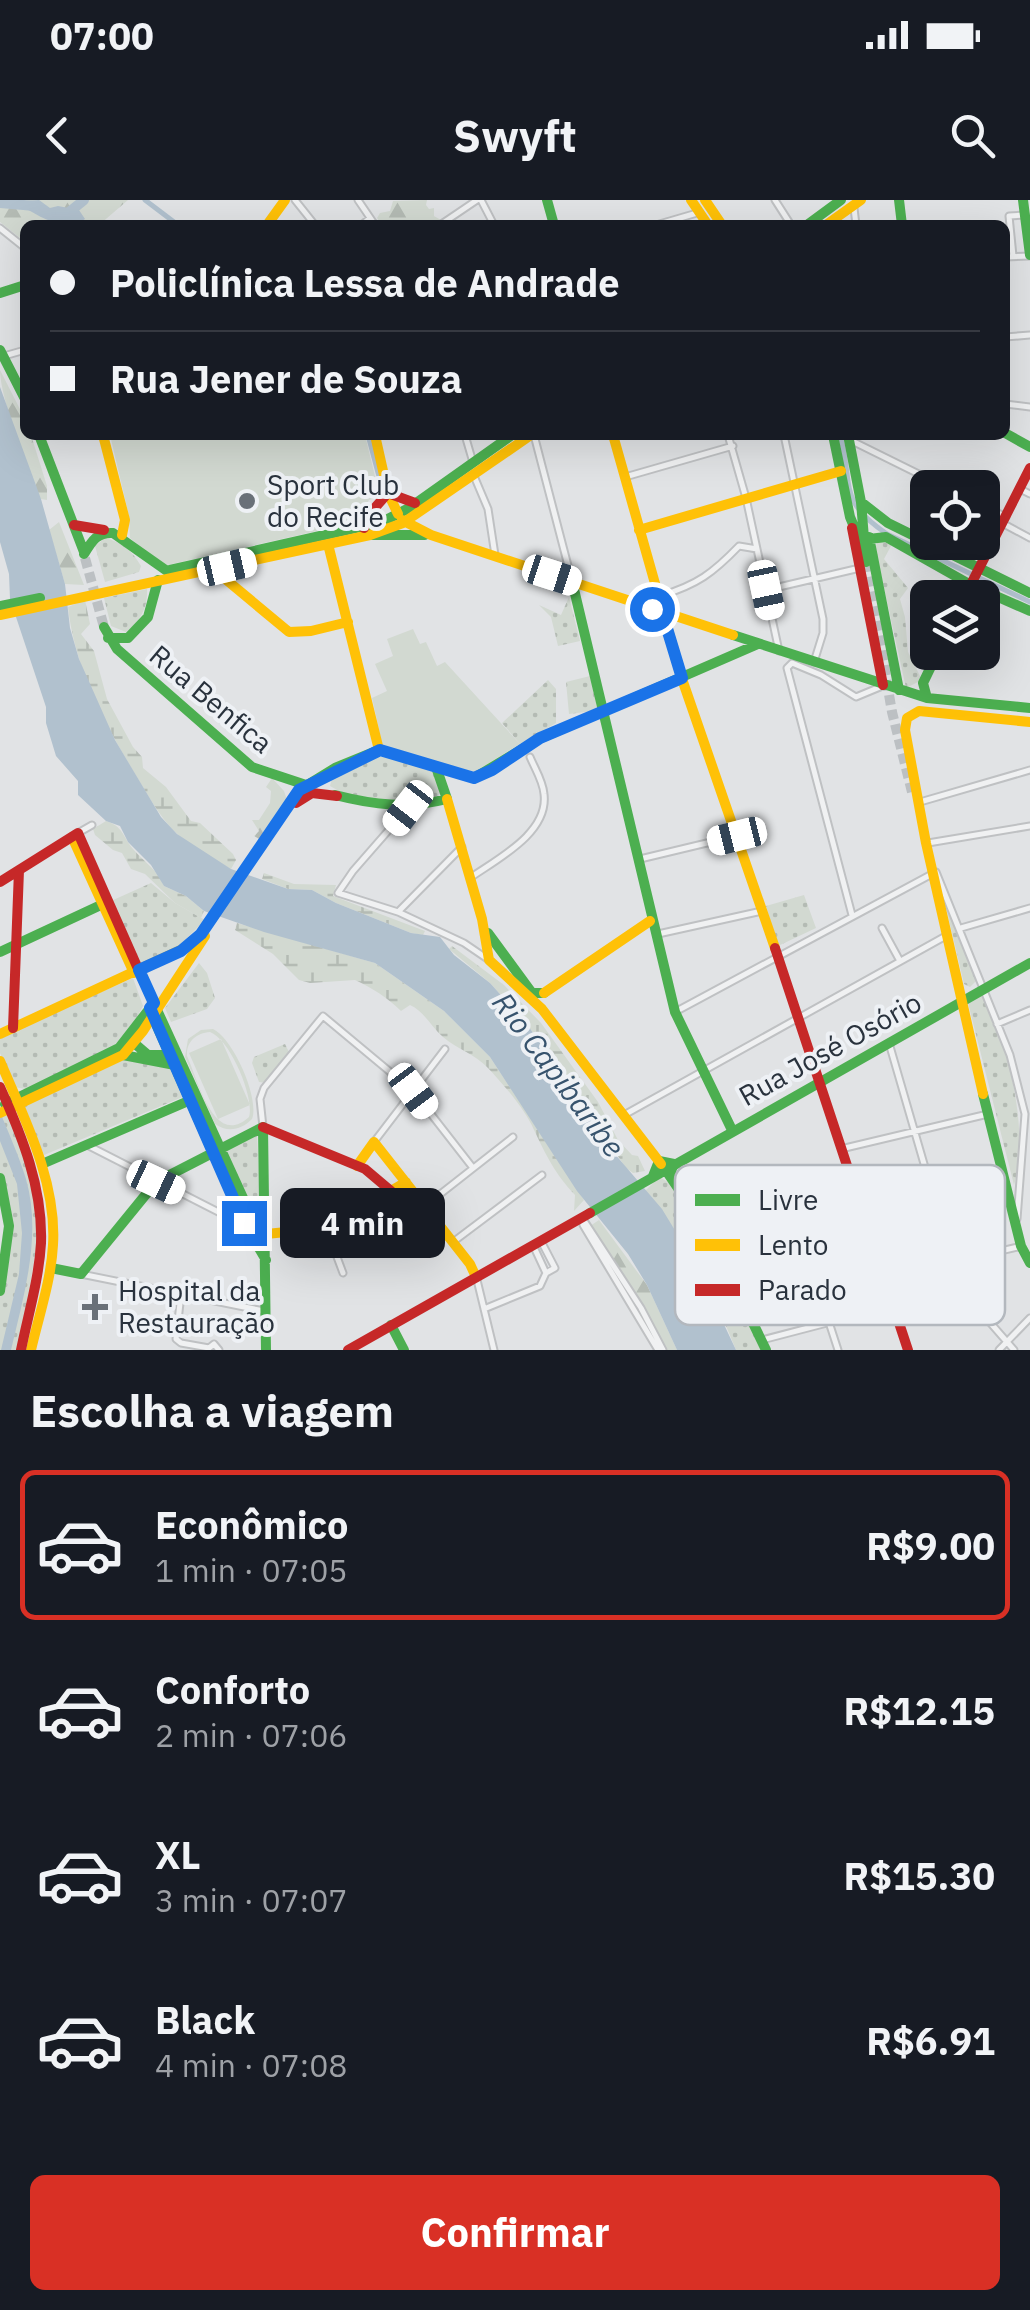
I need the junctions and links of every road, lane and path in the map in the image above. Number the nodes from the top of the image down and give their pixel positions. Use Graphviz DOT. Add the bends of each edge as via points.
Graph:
graph roads {
  1 [pos="295,200"];
  2 [pos="358,200"];
  3 [pos="479,200"];
  4 [pos="691,200"];
  5 [pos="841,200"];
  6 [pos="1024,200"];
  7 [pos="858,203"];
  8 [pos="700,212"];
  9 [pos="1025,215"];
  10 [pos="452,217"];
  11 [pos="370,218"];
  12 [pos="310,220"];
  13 [pos="368,220"];
  14 [pos="448,220"];
  15 [pos="454,220"];
  16 [pos="673,220"];
  17 [pos="705,220"];
  18 [pos="814,220"];
  19 [pos="833,220"];
  20 [pos="1009,220"];
  21 [pos="1010,226"];
  22 [pos="0,228"];
  23 [pos="20,244"];
  24 [pos="1030,255"];
  25 [pos="1010,256"];
  26 [pos="1013,256"];
  27 [pos="2,353"];
  28 [pos="20,389"];
  29 [pos="41,440"];
  30 [pos="104,440"];
  31 [pos="376,440"];
  32 [pos="466,440"];
  33 [pos="505,440"];
  34 [pos="526,440"];
  35 [pos="534,440"];
  36 [pos="614,440"];
  37 [pos="730,440"];
  38 [pos="785,440"];
  39 [pos="834,440"];
  40 [pos="850,440"];
  41 [pos="855,440"];
  42 [pos="733,446"];
  43 [pos="472,462"];
  44 [pos="1030,468"];
  45 [pos="912,470"];
  46 [pos="841,471"];
  47 [pos="474,476"];
  48 [pos="625,477"];
  49 [pos="796,484"];
  50 [pos="1025,491"];
  51 [pos="388,493"];
  52 [pos="746,498"];
  53 [pos="419,506"];
  54 [pos="862,512"];
  55 [pos="1000,517"];
  56 [pos="401,518"];
  57 [pos="1004,520"];
  58 [pos="74,526"];
  59 [pos="640,530"];
  60 [pos="367,531"];
  61 [pos="123,532"];
  62 [pos="425,533"];
  63 [pos="1030,538"];
  64 [pos="870,539"];
  65 [pos="328,544"];
  66 [pos="758,549"];
  67 [pos="495,556"];
  68 [pos="864,562"];
  69 [pos="218,570"];
  70 [pos="162,576"];
  71 [pos="975,577"];
  72 [pos="815,579"];
  73 [pos="973,580"];
  74 [pos="572,581"];
  75 [pos="766,590"];
  76 [pos="1030,593"];
  77 [pos="657,597"];
  78 [pos="8,607"];
  79 [pos="1030,610"];
  80 [pos="662,612"];
  81 [pos="0,615"];
  82 [pos="348,622"];
  83 [pos="699,625"];
  84 [pos="668,632"];
  85 [pos="758,644"];
  86 [pos="779,651"];
  87 [pos="814,662"];
  88 [pos="930,670"];
  89 [pos="682,678"];
  90 [pos="923,684"];
  91 [pos="878,688"];
  92 [pos="900,690"];
  93 [pos="927,698"];
  94 [pos="1029,704"];
  95 [pos="602,714"];
  96 [pos="1030,722"];
  97 [pos="380,750"];
  98 [pos="530,757"];
  99 [pos="436,767"];
  100 [pos="335,770"];
  101 [pos="1030,770"];
  102 [pos="272,776"];
  103 [pos="305,785"];
  104 [pos="337,796"];
  105 [pos="445,803"];
  106 [pos="289,804"];
  107 [pos="919,807"];
  108 [pos="408,808"];
  109 [pos="92,825"];
  110 [pos="1030,826"];
  111 [pos="75,835"];
  112 [pos="737,836"];
  113 [pos="926,843"];
  114 [pos="462,848"];
  115 [pos="255,857"];
  116 [pos="637,860"];
  117 [pos="933,869"];
  118 [pos="19,870"];
  119 [pos="470,878"];
  120 [pos="0,882"];
  121 [pos="102,904"];
  122 [pos="1030,908"];
  123 [pos="762,911"];
  124 [pos="398,912"];
  125 [pos="852,915"];
  126 [pos="482,919"];
  127 [pos="650,921"];
  128 [pos="882,928"];
  129 [pos="960,928"];
  130 [pos="205,933"];
  131 [pos="654,935"];
  132 [pos="947,935"];
  133 [pos="15,946"];
  134 [pos="0,952"];
  135 [pos="777,957"];
  136 [pos="488,960"];
  137 [pos="161,961"];
  138 [pos="900,961"];
  139 [pos="1030,962"];
  140 [pos="136,972"];
  141 [pos="982,984"];
  142 [pos="173,986"];
  143 [pos="544,993"];
  144 [pos="961,1001"];
  145 [pos="153,1009"];
  146 [pos="542,1009"];
  147 [pos="1030,1010"];
  148 [pos="675,1012"];
  149 [pos="799,1016"];
  150 [pos="997,1024"];
  151 [pos="12,1028"];
  152 [pos="0,1034"];
  153 [pos="889,1042"];
  154 [pos="134,1043"];
  155 [pos="445,1049"];
  156 [pos="168,1050"];
  157 [pos="123,1055"];
  158 [pos="0,1061"];
  159 [pos="175,1065"];
  160 [pos="815,1067"];
  161 [pos="703,1072"];
  162 [pos="834,1072"];
  163 [pos="819,1080"];
  164 [pos="0,1087"];
  165 [pos="413,1091"];
  166 [pos="194,1099"];
  167 [pos="6,1106"];
  168 [pos="1028,1113"];
  169 [pos="988,1114"];
  170 [pos="624,1115"];
  171 [pos="263,1128"];
  172 [pos="732,1130"];
  173 [pos="914,1130"];
  174 [pos="513,1137"];
  175 [pos="374,1142"];
  176 [pos="88,1145"];
  177 [pos="842,1149"];
  178 [pos="217,1150"];
  179 [pos="1026,1161"];
  180 [pos="42,1164"];
  181 [pos="847,1165"];
  182 [pos="923,1165"];
  183 [pos="1000,1165"];
  184 [pos="358,1166"];
  185 [pos="473,1168"];
  186 [pos="668,1168"];
  187 [pos="542,1175"];
  188 [pos="0,1178"];
  189 [pos="675,1179"];
  190 [pos="156,1182"];
  191 [pos="406,1182"];
  192 [pos="1021,1183"];
  193 [pos="1005,1185"];
  194 [pos="1006,1189"];
  195 [pos="390,1191"];
  196 [pos="425,1206"];
  197 [pos="580,1217"];
  198 [pos="9,1218"];
  199 [pos="249,1224"];
  200 [pos="325,1226"];
  201 [pos="1016,1228"];
  202 [pos="266,1234"];
  203 [pos="0,1238"];
  204 [pos="452,1242"];
  205 [pos="536,1242"];
  206 [pos="1021,1246"];
  207 [pos="1005,1250"];
  208 [pos="266,1260"];
  209 [pos="1030,1263"];
  210 [pos="51,1268"];
  211 [pos="343,1273"];
  212 [pos="80,1274"];
  213 [pos="476,1277"];
  214 [pos="0,1291"];
  215 [pos="181,1294"];
  216 [pos="484,1310"];
  217 [pos="268,1312"];
  218 [pos="1030,1318"];
  219 [pos="820,1325"];
  220 [pos="829,1325"];
  221 [pos="900,1325"];
  222 [pos="993,1325"];
  223 [pos="392,1326"];
  224 [pos="34,1335"];
  225 [pos="1007,1342"];
  226 [pos="764,1345"];
  227 [pos="208,1349"];
  228 [pos="21,1350"];
  229 [pos="31,1350"];
  230 [pos="219,1350"];
  231 [pos="266,1350"];
  232 [pos="348,1350"];
  233 [pos="404,1350"];
  234 [pos="494,1350"];
  235 [pos="661,1350"];
  236 [pos="838,1350"];
  237 [pos="908,1350"];
  238 [pos="999,1350"];
  239 [pos="1014,1350"];
  1 -- 12 [label="street"];
  2 -- 11 [label="street"];
  3 -- 10 [label="street"];
  4 -- 8 [label="main road"];
  5 -- 18 [label="main road"];
  6 -- 9 [label="main road"];
  7 -- 19 [label="main road"];
  8 -- 16 [label="street"];
  8 -- 17 [label="main road"];
  9 -- 20 [label="street"];
  9 -- 24 [label="main road"];
  10 -- 14 [label="street"];
  10 -- 15 [label="street"];
  11 -- 13 [label="street"];
  21 -- 26 [label="street"];
  22 -- 23 [label="street"];
  24 -- 26 [label="street"];
  25 -- 26 [label="street"];
  27 -- 28 [label="main road"];
  29 -- 58 [label="main road"];
  30 -- 61 [label="main road"];
  31 -- 51 [label="main road"];
  32 -- 43 [label="street"];
  33 -- 43 [label="main road"];
  34 -- 47 [label="main road"];
  35 -- 74 [label="street"];
  36 -- 48 [label="main road"];
  37 -- 42 [label="street"];
  38 -- 49 [label="street"];
  39 -- 46 [label="main road"];
  40 -- 54 [label="main road"];
  41 -- 45 [label="street"];
  42 -- 48 [label="street"];
  42 -- 52 [label="street"];
  43 -- 53 [label="main road"];
  44 -- 50 [label="main road"];
  46 -- 49 [label="main road"];
  46 -- 68 [label="main road"];
  47 -- 53 [label="main road"];
  47 -- 67 [label="street" via="488,509"];
  48 -- 59 [label="main road"];
  49 -- 52 [label="main road"];
  49 -- 72 [label="street"];
  50 -- 57 [label="main road"];
  51 -- 53 [label="main road"];
  51 -- 56 [label="main road"];
  51 -- 60 [label="main road" via="372,511"];
  52 -- 59 [label="main road"];
  52 -- 66 [label="street"];
  53 -- 56 [label="main road"];
  53 -- 62 [label="main road"];
  54 -- 64 [label="main road"];
  54 -- 68 [label="main road"];
  54 -- 71 [label="main road"];
  55 -- 57 [label="street"];
  56 -- 60 [label="main road"];
  56 -- 62 [label="main road"];
  57 -- 63 [label="street"];
  57 -- 71 [label="main road"];
  58 -- 61 [label="main road"];
  58 -- 61 [label="main road" via="85,556 94,537"];
  59 -- 77 [label="main road"];
  60 -- 62 [label="main road"];
  60 -- 65 [label="main road"];
  60 -- 69 [label="main road"];
  61 -- 70 [label="main road"];
  62 -- 67 [label="main road"];
  64 -- 71 [label="main road" via="883,536"];
  64 -- 92 [label="main road"];
  65 -- 69 [label="main road"];
  65 -- 82 [label="main road"];
  66 -- 75 [label="street"];
  66 -- 77 [label="street" via="740,546 705,578"];
  67 -- 74 [label="main road"];
  68 -- 72 [label="street"];
  68 -- 91 [label="main road"];
  69 -- 70 [label="main road"];
  69 -- 82 [label="main road" via="289,632"];
  70 -- 78 [label="main road"];
  70 -- 102 [label="main road, Rua Benfica" via="144,624 128,638 106,632 245,761"];
  71 -- 73 [label="main road"];
  71 -- 76 [label="main road"];
  71 -- 79 [label="main road"];
  72 -- 75 [label="street"];
  72 -- 87 [label="street" via="823,633"];
  74 -- 80 [label="main road"];
  74 -- 95 [label="main road"];
  75 -- 86 [label="street"];
  77 -- 80 [label="main road"];
  78 -- 81 [label="main road"];
  80 -- 83 [label="main road"];
  80 -- 84 [label="main road"];
  82 -- 97 [label="main road"];
  83 -- 84 [label="main road" via="680,624"];
  83 -- 85 [label="main road"];
  84 -- 89 [label="main road"];
  85 -- 86 [label="main road"];
  85 -- 89 [label="main road"];
  86 -- 87 [label="main road"];
  87 -- 91 [label="main road"];
  88 -- 90 [label="main road"];
  89 -- 95 [label="main road"];
  89 -- 112 [label="main road"];
  90 -- 92 [label="main road"];
  90 -- 93 [label="main road"];
  91 -- 92 [label="main road"];
  91 -- 125 [label="street" via="854,696 822,675 792,664 786,670"];
  92 -- 93 [label="main road"];
  93 -- 94 [label="main road"];
  95 -- 99 [label="main road" via="540,738 474,778"];
  95 -- 116 [label="main road"];
  96 -- 107 [label="main road" via="914,712 905,725"];
  97 -- 99 [label="main road"];
  97 -- 100 [label="main road"];
  98 -- 119 [label="street" via="544,787 541,817 529,834"];
  99 -- 105 [label="main road"];
  100 -- 103 [label="main road"];
  100 -- 104 [label="main road" via="327,784"];
  101 -- 107 [label="street"];
  102 -- 103 [label="main road, Rua Benfica"];
  102 -- 106 [label="main road"];
  103 -- 104 [label="main road, Rua Benfica"];
  103 -- 106 [label="main road"];
  104 -- 108 [label="main road, Rua Benfica"];
  104 -- 115 [label="main road" via="312,793 299,800"];
  105 -- 108 [label="main road, Rua Benfica"];
  105 -- 114 [label="main road"];
  106 -- 115 [label="main road"];
  107 -- 113 [label="main road"];
  108 -- 124 [label="street" via="338,893"];
  109 -- 111 [label="street"];
  110 -- 113 [label="street"];
  111 -- 118 [label="main road"];
  111 -- 121 [label="main road"];
  111 -- 140 [label="main road"];
  112 -- 116 [label="street"];
  112 -- 123 [label="main road"];
  113 -- 117 [label="main road"];
  114 -- 119 [label="main road"];
  114 -- 124 [label="street"];
  115 -- 130 [label="main road"];
  116 -- 127 [label="main road"];
  117 -- 125 [label="street"];
  117 -- 129 [label="street"];
  117 -- 132 [label="main road"];
  118 -- 120 [label="main road"];
  118 -- 133 [label="main road"];
  119 -- 126 [label="main road"];
  121 -- 133 [label="main road"];
  121 -- 140 [label="main road"];
  122 -- 129 [label="street"];
  123 -- 131 [label="street"];
  123 -- 135 [label="main road"];
  124 -- 136 [label="street"];
  125 -- 135 [label="street"];
  126 -- 136 [label="main road"];
  126 -- 143 [label="main road" via="532,993"];
  127 -- 131 [label="main road"];
  127 -- 143 [label="main road"];
  128 -- 138 [label="street"];
  129 -- 141 [label="street"];
  130 -- 137 [label="main road"];
  130 -- 142 [label="main road"];
  131 -- 148 [label="main road"];
  132 -- 138 [label="street"];
  132 -- 144 [label="main road"];
  133 -- 134 [label="main road"];
  133 -- 151 [label="main road"];
  135 -- 148 [label="street"];
  135 -- 149 [label="main road"];
  136 -- 146 [label="main road"];
  137 -- 140 [label="main road"];
  137 -- 142 [label="main road" via="174,972"];
  138 -- 149 [label="street"];
  139 -- 141 [label="main road, Rua José Osório"];
  140 -- 145 [label="main road"];
  140 -- 151 [label="main road"];
  141 -- 144 [label="main road, Rua José Osório"];
  141 -- 150 [label="street"];
  142 -- 145 [label="main road"];
  143 -- 146 [label="main road"];
  144 -- 153 [label="main road, Rua José Osório"];
  144 -- 169 [label="main road"];
  145 -- 154 [label="main road"];
  145 -- 156 [label="main road"];
  145 -- 166 [label="main road"];
  145 -- 167 [label="main road" via="119,1048"];
  146 -- 170 [label="main road"];
  147 -- 150 [label="street"];
  148 -- 161 [label="main road"];
  149 -- 160 [label="main road"];
  149 -- 161 [label="street"];
  150 -- 168 [label="street"];
  151 -- 152 [label="main road"];
  153 -- 162 [label="main road, Rua José Osório"];
  153 -- 173 [label="street"];
  154 -- 156 [label="main road" via="158,1057"];
  154 -- 157 [label="main road"];
  155 -- 165 [label="street"];
  156 -- 159 [label="main road"];
  157 -- 159 [label="main road"];
  157 -- 167 [label="main road"];
  158 -- 167 [label="main road"];
  159 -- 166 [label="main road"];
  160 -- 162 [label="main road"];
  160 -- 163 [label="main road"];
  161 -- 170 [label="street"];
  161 -- 172 [label="main road"];
  162 -- 163 [label="main road, Rua José Osório"];
  163 -- 172 [label="main road, Rua José Osório"];
  163 -- 177 [label="main road"];
  164 -- 167 [label="main road"];
  165 -- 171 [label="street" via="323,1016 264,1088"];
  165 -- 175 [label="street"];
  165 -- 185 [label="street"];
  166 -- 176 [label="main road"];
  166 -- 178 [label="main road"];
  167 -- 180 [label="main road"];
  167 -- 228 [label="main road" via="27,1154 41,1217"];
  168 -- 179 [label="street"];
  169 -- 173 [label="street"];
  169 -- 183 [label="main road"];
  170 -- 186 [label="main road"];
  171 -- 178 [label="main road"];
  171 -- 184 [label="main road"];
  171 -- 202 [label="main road"];
  172 -- 186 [label="main road, Rua José Osório"];
  173 -- 177 [label="street"];
  173 -- 182 [label="street"];
  174 -- 185 [label="street"];
  175 -- 184 [label="main road"];
  175 -- 191 [label="main road"];
  176 -- 180 [label="main road"];
  176 -- 190 [label="street"];
  177 -- 181 [label="main road"];
  178 -- 190 [label="main road"];
  178 -- 199 [label="main road"];
  179 -- 192 [label="street"];
  180 -- 210 [label="main road" via="54,1220"];
  184 -- 195 [label="main road"];
  185 -- 196 [label="street"];
  186 -- 189 [label="main road"];
  186 -- 197 [label="main road, Rua José Osório"];
  187 -- 204 [label="street"];
  188 -- 198 [label="main road"];
  190 -- 199 [label="street"];
  190 -- 212 [label="main road"];
  191 -- 195 [label="main road"];
  191 -- 196 [label="main road"];
  192 -- 194 [label="street"];
  192 -- 201 [label="street"];
  193 -- 194 [label="main road"];
  194 -- 201 [label="main road"];
  195 -- 200 [label="main road"];
  196 -- 204 [label="main road"];
  197 -- 205 [label="main road, Rua José Osório"];
  197 -- 235 [label="street"];
  198 -- 203 [label="main road"];
  198 -- 214 [label="main road"];
  199 -- 202 [label="main road"];
  199 -- 208 [label="main road"];
  200 -- 202 [label="main road"];
  200 -- 211 [label="street"];
  201 -- 206 [label="main road"];
  202 -- 208 [label="main road"];
  204 -- 213 [label="main road"];
  205 -- 213 [label="main road, Rua José Osório"];
  205 -- 216 [label="street" via="546,1272 538,1288"];
  206 -- 207 [label="street"];
  206 -- 209 [label="main road"];
  208 -- 217 [label="main road"];
  210 -- 212 [label="main road"];
  210 -- 224 [label="main road"];
  212 -- 215 [label="street"];
  213 -- 216 [label="street"];
  213 -- 223 [label="main road, Rua José Osório"];
  215 -- 217 [label="street"];
  215 -- 227 [label="street" via="176,1339"];
  216 -- 234 [label="street"];
  217 -- 231 [label="main road"];
  218 -- 225 [label="street"];
  219 -- 226 [label="street"];
  220 -- 236 [label="street"];
  221 -- 237 [label="main road"];
  222 -- 225 [label="street"];
  223 -- 232 [label="main road, Rua José Osório"];
  223 -- 233 [label="main road"];
  224 -- 228 [label="main road"];
  224 -- 229 [label="main road"];
  225 -- 238 [label="street"];
  225 -- 239 [label="street"];
  227 -- 230 [label="street" via="214,1344"];
}
